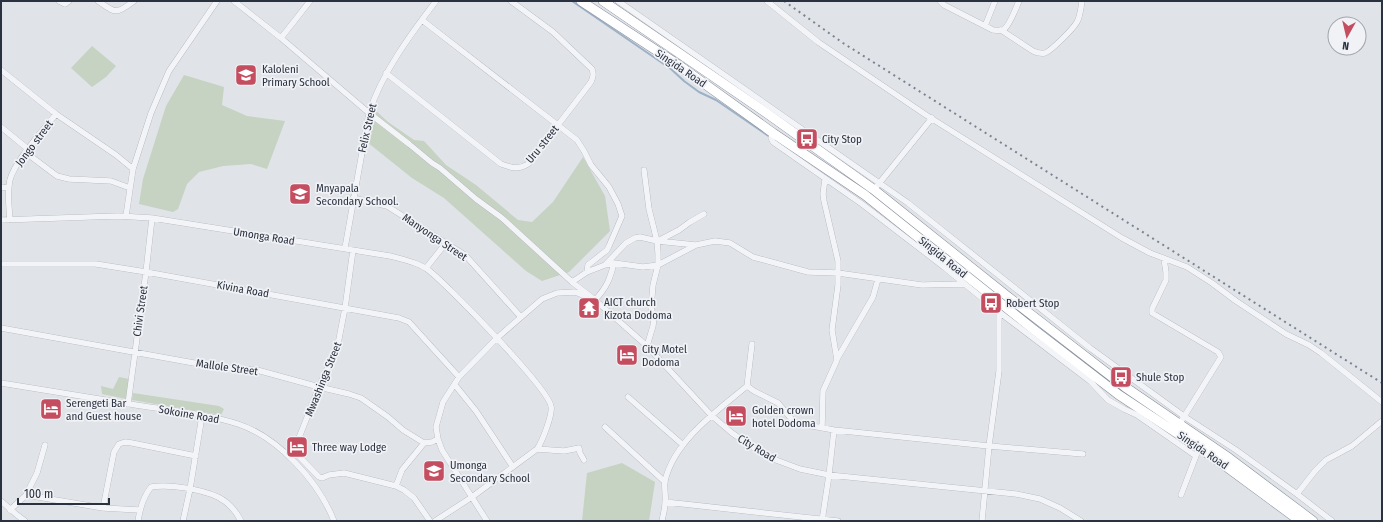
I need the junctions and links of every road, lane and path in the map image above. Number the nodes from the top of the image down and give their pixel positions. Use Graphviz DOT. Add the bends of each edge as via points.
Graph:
graph roads {
  1 [pos="59,1"];
  2 [pos="69,1"];
  3 [pos="98,1"];
  4 [pos="134,1"];
  5 [pos="217,1"];
  6 [pos="234,1"];
  7 [pos="310,1"];
  8 [pos="436,1"];
  9 [pos="511,1"];
  10 [pos="581,1"];
  11 [pos="603,1"];
  12 [pos="618,1"];
  13 [pos="767,1"];
  14 [pos="940,1"];
  15 [pos="995,1"];
  16 [pos="1019,1"];
  17 [pos="1082,1"];
  18 [pos="422,20"];
  19 [pos="985,26"];
  20 [pos="1001,30"];
  21 [pos="281,38"];
  22 [pos="1,70"];
  23 [pos="386,73"];
  24 [pos="369,113"];
  25 [pos="56,114"];
  26 [pos="932,118"];
  27 [pos="558,125"];
  28 [pos="1,127"];
  29 [pos="773,133"];
  30 [pos="27,151"];
  31 [pos="133,169"];
  32 [pos="644,170"];
  33 [pos="825,179"];
  34 [pos="876,186"];
  35 [pos="1,187"];
  36 [pos="9,188"];
  37 [pos="130,188"];
  38 [pos="353,198"];
  39 [pos="704,214"];
  40 [pos="126,216"];
  41 [pos="152,218"];
  42 [pos="1,220"];
  43 [pos="10,220"];
  44 [pos="658,241"];
  45 [pos="446,243"];
  46 [pos="696,245"];
  47 [pos="344,248"];
  48 [pos="353,250"];
  49 [pos="1164,259"];
  50 [pos="614,263"];
  51 [pos="1,264"];
  52 [pos="605,264"];
  53 [pos="658,265"];
  54 [pos="426,268"];
  55 [pos="146,272"];
  56 [pos="587,272"];
  57 [pos="838,273"];
  58 [pos="878,279"];
  59 [pos="572,282"];
  60 [pos="964,284"];
  61 [pos="1007,296"];
  62 [pos="595,300"];
  63 [pos="346,308"];
  64 [pos="1000,308"];
  65 [pos="520,316"];
  66 [pos="1,328"];
  67 [pos="497,338"];
  68 [pos="752,344"];
  69 [pos="647,346"];
  70 [pos="134,352"];
  71 [pos="837,360"];
  72 [pos="459,376"];
  73 [pos="1,383"];
  74 [pos="454,385"];
  75 [pos="747,386"];
  76 [pos="319,388"];
  77 [pos="628,396"];
  78 [pos="1382,402"];
  79 [pos="128,404"];
  80 [pos="711,415"];
  81 [pos="202,416"];
  82 [pos="1182,420"];
  83 [pos="1382,421"];
  84 [pos="605,427"];
  85 [pos="822,428"];
  86 [pos="834,430"];
  87 [pos="438,439"];
  88 [pos="424,443"];
  89 [pos="45,445"];
  90 [pos="683,445"];
  91 [pos="989,446"];
  92 [pos="537,449"];
  93 [pos="294,451"];
  94 [pos="1198,452"];
  95 [pos="1083,454"];
  96 [pos="196,456"];
  97 [pos="291,458"];
  98 [pos="584,460"];
  99 [pos="512,467"];
  100 [pos="829,475"];
  101 [pos="665,482"];
  102 [pos="396,486"];
  103 [pos="190,489"];
  104 [pos="986,490"];
  105 [pos="1298,494"];
  106 [pos="26,495"];
  107 [pos="1181,495"];
  108 [pos="472,497"];
  109 [pos="1,501"];
  110 [pos="665,502"];
  111 [pos="1285,504"];
  112 [pos="103,508"];
  113 [pos="10,510"];
  114 [pos="139,510"];
  115 [pos="822,520"];
  116 [pos="25,521"];
  117 [pos="138,521"];
  118 [pos="183,521"];
  119 [pos="241,521"];
  120 [pos="334,521"];
  121 [pos="430,521"];
  122 [pos="435,521"];
  123 [pos="487,521"];
  124 [pos="662,521"];
  125 [pos="838,521"];
  126 [pos="982,521"];
  127 [pos="1080,521"];
  128 [pos="1300,521"];
  129 [pos="1313,521"];
  130 [pos="1332,521"];
  1 -- 2 [label="street" via="65,4"];
  3 -- 4 [label="street" via="116,11"];
  5 -- 31 [label="street" via="169,71 151,113"];
  6 -- 21 [label="street"];
  7 -- 21 [label="street"];
  8 -- 18 [label="street, Felix Street"];
  9 -- 27 [label="street, Uru street" via="553,32 592,69 594,76 591,82"];
  10 -- 29 [label="highway, Singida Road" via="677,64"];
  11 -- 34 [label="highway, Singida Road"];
  12 -- 34 [label="street"];
  13 -- 26 [label="street" via="818,42"];
  14 -- 19 [label="street"];
  15 -- 19 [label="street"];
  16 -- 20 [label="street" via="1009,23"];
  17 -- 20 [label="street" via="1077,22 1052,49 1044,53 1038,54"];
  18 -- 23 [label="street, Felix Street"];
  18 -- 27 [label="street"];
  19 -- 20 [label="street"];
  21 -- 24 [label="street"];
  22 -- 25 [label="street, Jongo street"];
  23 -- 24 [label="street, Felix Street"];
  23 -- 27 [label="street, Uru street" via="501,164 512,168 528,164"];
  24 -- 38 [label="street, Felix Street"];
  24 -- 59 [label="street" via="502,218"];
  25 -- 30 [label="street, Jongo street"];
  25 -- 31 [label="street, Jongo street"];
  26 -- 34 [label="street"];
  26 -- 49 [label="street" via="1122,238"];
  27 -- 56 [label="street" via="577,140 591,165 609,187 622,216 609,246 588,265"];
  28 -- 30 [label="street"];
  29 -- 33 [label="street" via="773,142"];
  29 -- 64 [label="highway, Singida Road" via="865,194"];
  30 -- 36 [label="street, Jongo street" via="12,173"];
  30 -- 37 [label="street" via="57,176 111,181"];
  31 -- 37 [label="street"];
  32 -- 44 [label="street" via="649,209"];
  33 -- 57 [label="street" via="823,194 838,261"];
  33 -- 60 [label="street" via="862,204"];
  34 -- 61 [label="highway, Singida Road"];
  34 -- 82 [label="street" via="908,203"];
  35 -- 36 [label="street"];
  36 -- 43 [label="street, Jongo street"];
  37 -- 40 [label="street"];
  38 -- 45 [label="street, Manyonga Street" via="387,206"];
  38 -- 47 [label="street, Felix Street"];
  39 -- 44 [label="street"];
  40 -- 41 [label="street, Umonga Road"];
  40 -- 43 [label="street, Umonga Road"];
  41 -- 47 [label="street, Umonga Road"];
  41 -- 55 [label="street, Chivi Street"];
  42 -- 43 [label="street, Umonga Road"];
  44 -- 46 [label="street"];
  44 -- 52 [label="street" via="640,237 632,240"];
  44 -- 53 [label="street"];
  45 -- 54 [label="street"];
  45 -- 65 [label="street, Manyonga Street" via="465,255"];
  46 -- 53 [label="street"];
  46 -- 57 [label="street" via="715,241 730,243 753,257 791,269"];
  47 -- 48 [label="street, Umonga Road"];
  48 -- 54 [label="street, Umonga Road" via="390,256"];
  48 -- 63 [label="street, Mwashinga Street"];
  49 -- 78 [label="street" via="1196,273 1286,334 1309,345"];
  49 -- 82 [label="street" via="1166,280 1152,313 1221,357"];
  50 -- 52 [label="street"];
  50 -- 53 [label="street" via="643,267"];
  50 -- 62 [label="street" via="607,286"];
  51 -- 55 [label="street, Kivina Road" via="96,264"];
  52 -- 56 [label="street"];
  53 -- 69 [label="street" via="651,308 653,326"];
  54 -- 67 [label="street, Umonga Road"];
  55 -- 63 [label="street, Kivina Road"];
  55 -- 70 [label="street, Chivi Street"];
  56 -- 59 [label="street"];
  57 -- 58 [label="street"];
  57 -- 71 [label="street" via="832,330"];
  58 -- 60 [label="street" via="922,285"];
  58 -- 71 [label="street" via="873,297"];
  59 -- 62 [label="street"];
  60 -- 64 [label="street"];
  61 -- 64 [label="street"];
  61 -- 82 [label="highway, Singida Road" via="1125,388"];
  62 -- 65 [label="street, City Road" via="575,292 558,293 542,299"];
  62 -- 69 [label="street, City Road"];
  63 -- 72 [label="street, Kivina Road" via="409,322"];
  63 -- 76 [label="street, Mwashinga Street" via="338,344"];
  64 -- 91 [label="street" via="998,371"];
  64 -- 94 [label="highway, Singida Road"];
  65 -- 67 [label="street, City Road"];
  66 -- 70 [label="street, Mallole Street"];
  67 -- 72 [label="street, City Road"];
  67 -- 92 [label="street" via="542,390 551,405 551,412"];
  68 -- 75 [label="street"];
  69 -- 80 [label="street, City Road"];
  70 -- 76 [label="street, Mallole Street" via="216,367 257,370"];
  70 -- 79 [label="street, Chivi Street"];
  71 -- 85 [label="street" via="823,391"];
  72 -- 74 [label="street, City Road"];
  73 -- 79 [label="street, Sokoine Road"];
  74 -- 87 [label="street, City Road" via="442,402 436,427"];
  74 -- 99 [label="street" via="476,411"];
  75 -- 80 [label="street"];
  75 -- 85 [label="street" via="778,403 794,422"];
  76 -- 88 [label="street, Mallole Street" via="361,398"];
  76 -- 93 [label="street, Mwashinga Street"];
  77 -- 90 [label="street"];
  79 -- 81 [label="street, Sokoine Road"];
  80 -- 90 [label="street"];
  80 -- 100 [label="street, City Road" via="732,433 776,460 800,469"];
  81 -- 96 [label="street"];
  81 -- 97 [label="street, Sokoine Road" via="239,425 264,437"];
  82 -- 105 [label="street" via="1216,436"];
  82 -- 111 [label="highway, Singida Road"];
  83 -- 105 [label="street" via="1352,446 1326,460"];
  84 -- 101 [label="street"];
  85 -- 86 [label="street"];
  86 -- 91 [label="street"];
  86 -- 100 [label="street"];
  87 -- 88 [label="street"];
  87 -- 108 [label="street, City Road" via="442,450"];
  88 -- 102 [label="street" via="402,470"];
  89 -- 106 [label="street" via="37,473"];
  90 -- 101 [label="street"];
  91 -- 95 [label="street"];
  91 -- 104 [label="street"];
  92 -- 98 [label="street" via="564,452 578,448"];
  92 -- 99 [label="street"];
  93 -- 97 [label="street, Mwashinga Street"];
  93 -- 102 [label="street" via="319,477 344,474"];
  94 -- 107 [label="street"];
  94 -- 111 [label="highway, Singida Road"];
  96 -- 103 [label="street"];
  96 -- 112 [label="street" via="132,443 119,444 114,452"];
  97 -- 120 [label="street, Sokoine Road" via="318,491"];
  99 -- 108 [label="street"];
  100 -- 104 [label="street, City Road"];
  100 -- 115 [label="street"];
  101 -- 110 [label="street"];
  102 -- 121 [label="street" via="414,498"];
  103 -- 114 [label="street" via="151,487 145,494"];
  103 -- 118 [label="street"];
  103 -- 119 [label="street" via="218,497 231,506"];
  104 -- 126 [label="street"];
  104 -- 127 [label="street, City Road" via="1040,498"];
  105 -- 130 [label="street"];
  106 -- 112 [label="street"];
  106 -- 113 [label="street"];
  108 -- 122 [label="street"];
  108 -- 123 [label="street, City Road"];
  109 -- 113 [label="street"];
  110 -- 115 [label="street"];
  110 -- 124 [label="street"];
  111 -- 128 [label="highway, Singida Road"];
  111 -- 129 [label="highway, Singida Road"];
  112 -- 114 [label="street"];
  113 -- 116 [label="street"];
  114 -- 117 [label="street"];
  115 -- 125 [label="street"];
}
